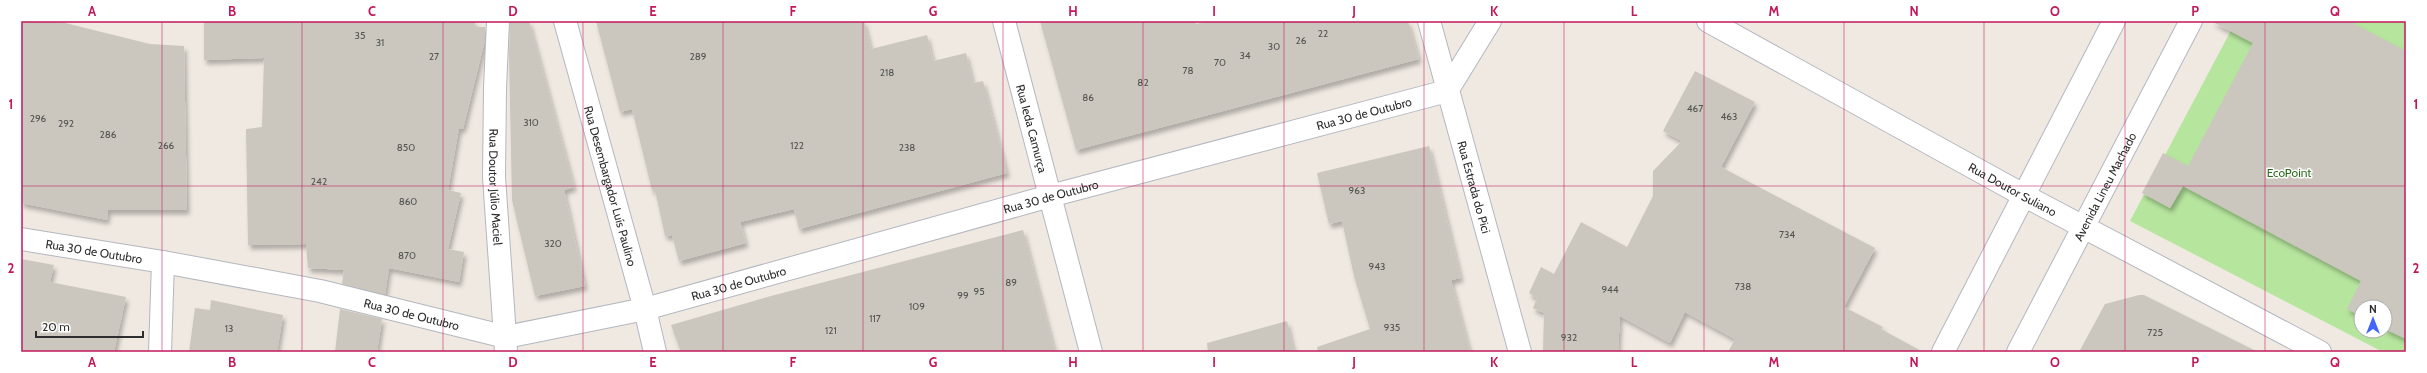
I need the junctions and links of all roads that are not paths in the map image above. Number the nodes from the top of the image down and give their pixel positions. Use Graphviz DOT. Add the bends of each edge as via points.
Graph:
graph roads {
  1 [pos="498,21"];
  2 [pos="565,21"];
  3 [pos="1004,21"];
  4 [pos="1429,21"];
  5 [pos="1490,21"];
  6 [pos="1708,21"];
  7 [pos="2114,21"];
  8 [pos="2191,21"];
  9 [pos="1447,91"];
  10 [pos="1050,196"];
  11 [pos="2025,196"];
  12 [pos="2085,227"];
  13 [pos="21,239"];
  14 [pos="163,262"];
  15 [pos="645,309"];
  16 [pos="506,345"];
  17 [pos="160,352"];
  18 [pos="655,352"];
  19 [pos="1091,352"];
  20 [pos="1520,352"];
  21 [pos="1943,352"];
  22 [pos="2018,352"];
  23 [pos="2320,352"];
  1 -- 16 [label="street, Rua Doutor Júlio Maciel" via="494,177"];
  2 -- 15 [label="street, Rua Desembargador Luís Paulino"];
  3 -- 10 [label="street, Rua Ieda Camurça"];
  4 -- 9 [label="street, Rua Estrada do Pici"];
  5 -- 9 [label="street"];
  6 -- 11 [label="street, Rua Doutor Suliano"];
  7 -- 11 [label="street"];
  8 -- 12 [label="street, Avenida Lineu Machado"];
  9 -- 10 [label="street, Rua 30 de Outubro"];
  9 -- 20 [label="street, Rua Estrada do Pici"];
  10 -- 15 [label="street, Rua 30 de Outubro"];
  10 -- 19 [label="street, Rua Ieda Camurça"];
  11 -- 12 [label="street, Rua Doutor Suliano"];
  11 -- 21 [label="street"];
  12 -- 22 [label="street, Avenida Lineu Machado"];
  12 -- 23 [label="street, Rua Doutor Suliano"];
  13 -- 14 [label="street, Rua 30 de Outubro"];
  14 -- 16 [label="street, Rua 30 de Outubro" via="320,290"];
  14 -- 17 [label="street"];
  15 -- 16 [label="street, Rua 30 de Outubro"];
  15 -- 18 [label="street, Rua Desembargador Luís Paulino"];
}
